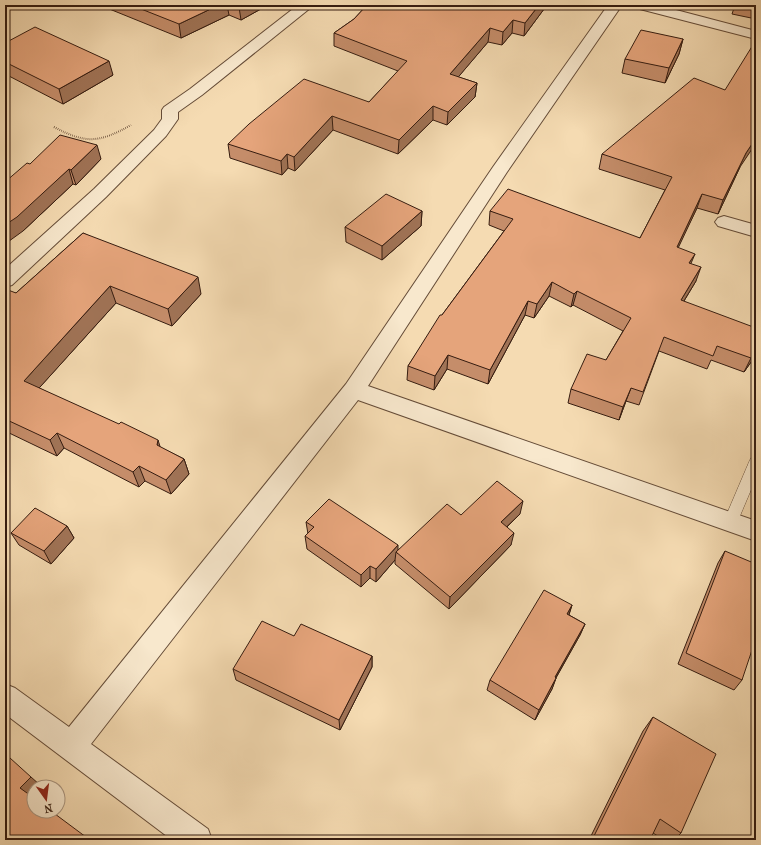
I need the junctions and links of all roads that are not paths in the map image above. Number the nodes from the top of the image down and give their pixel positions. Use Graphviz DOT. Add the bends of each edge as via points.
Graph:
graph roads {
  1 [pos="307,5"];
  2 [pos="615,5"];
  3 [pos="641,5"];
  4 [pos="756,35"];
  5 [pos="724,222"];
  6 [pos="756,231"];
  7 [pos="5,280"];
  8 [pos="354,390"];
  9 [pos="756,462"];
  10 [pos="730,522"];
  11 [pos="756,531"];
  12 [pos="5,697"];
  13 [pos="72,746"];
  14 [pos="197,840"];
  1 -- 7 [label="street" via="170,110 170,119 160,133 100,193"];
  2 -- 8 [label="street" via="499,171"];
  3 -- 4 [label="street"];
  5 -- 6 [label="street"];
  8 -- 10 [label="street"];
  8 -- 13 [label="street"];
  9 -- 10 [label="lane"];
  10 -- 11 [label="street"];
  12 -- 13 [label="street"];
  13 -- 14 [label="street"];
}
